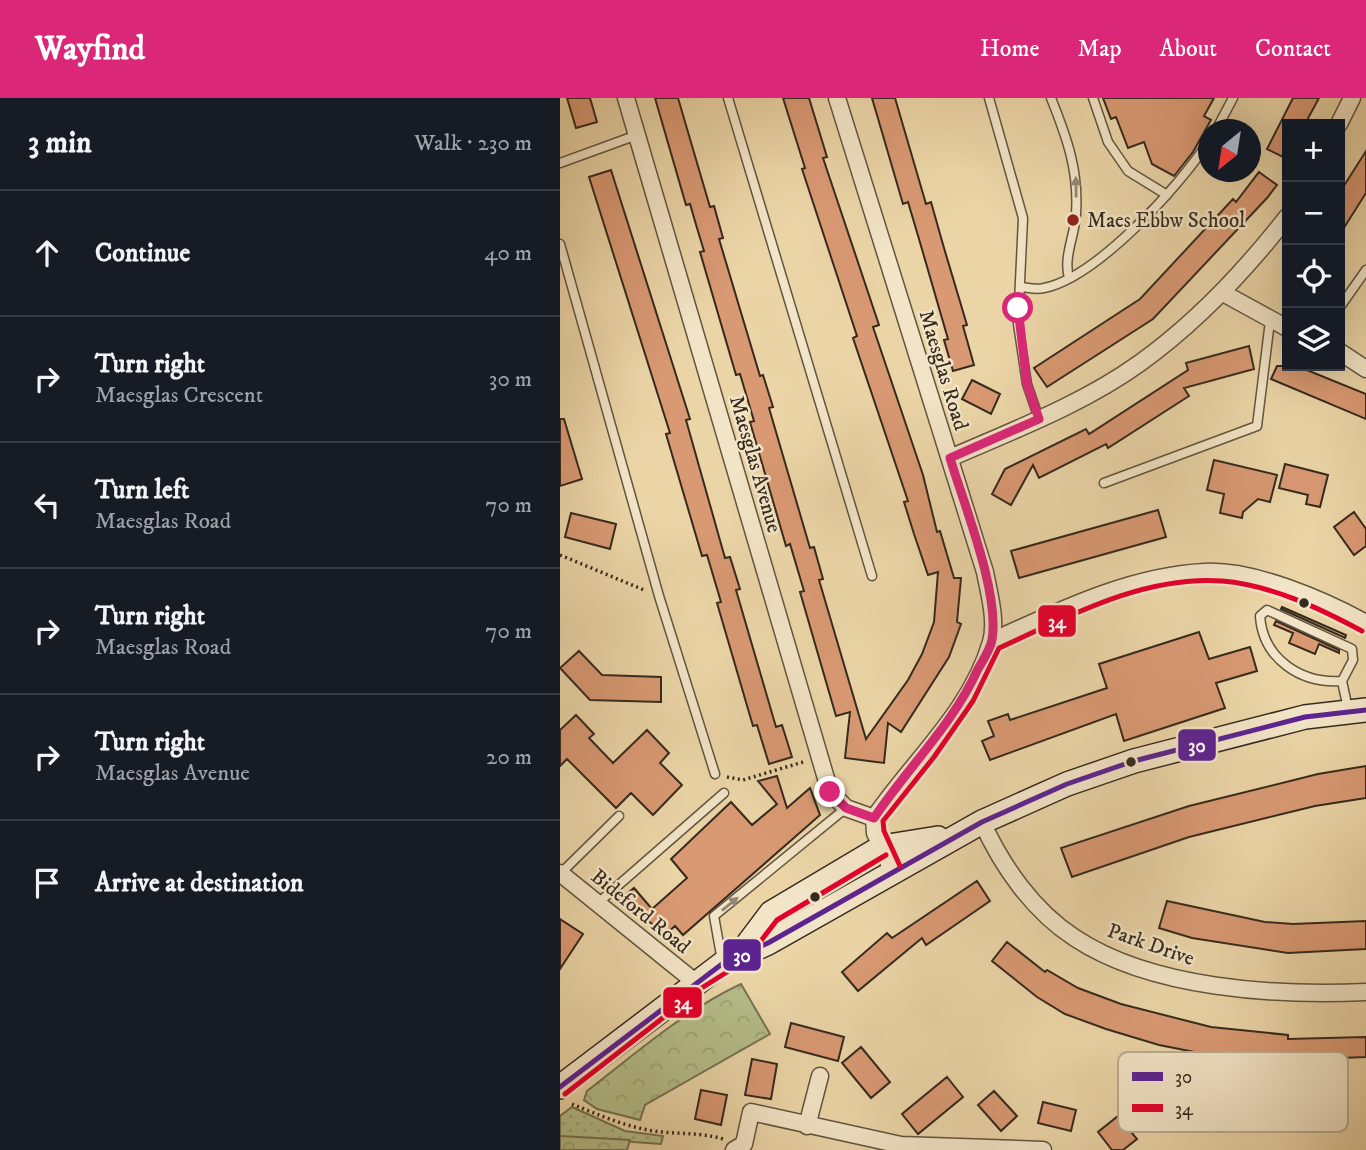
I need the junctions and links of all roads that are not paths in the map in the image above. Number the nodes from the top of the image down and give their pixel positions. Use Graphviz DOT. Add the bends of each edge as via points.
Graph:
graph roads {
  1 [pos="626,98"];
  2 [pos="728,98"];
  3 [pos="836,98"];
  4 [pos="989,98"];
  5 [pos="1051,98"];
  6 [pos="1093,98"];
  7 [pos="1233,98"];
  8 [pos="1352,98"];
  9 [pos="1222,119"];
  10 [pos="1342,119"];
  11 [pos="637,135"];
  12 [pos="1198,156"];
  13 [pos="560,163"];
  14 [pos="1167,195"];
  15 [pos="1282,223"];
  16 [pos="560,244"];
  17 [pos="1366,270"];
  18 [pos="1069,278"];
  19 [pos="1022,287"];
  20 [pos="1223,293"];
  21 [pos="1345,300"];
  22 [pos="1270,321"];
  23 [pos="1282,326"];
  24 [pos="1345,354"];
  25 [pos="1366,360"];
  26 [pos="1366,369"];
  27 [pos="1039,419"];
  28 [pos="950,458"];
  29 [pos="1104,483"];
  30 [pos="872,576"];
  31 [pos="1366,623"];
  32 [pos="992,641"];
  33 [pos="1342,681"];
  34 [pos="1358,711"];
  35 [pos="715,774"];
  36 [pos="724,793"];
  37 [pos="846,808"];
  38 [pos="619,816"];
  39 [pos="874,818"];
  40 [pos="982,822"];
  41 [pos="954,835"];
  42 [pos="882,847"];
  43 [pos="892,870"];
  44 [pos="560,873"];
  45 [pos="598,903"];
  46 [pos="732,959"];
  47 [pos="695,982"];
  48 [pos="1366,992"];
  49 [pos="820,1076"];
  50 [pos="560,1087"];
  51 [pos="807,1126"];
  52 [pos="739,1147"];
  53 [pos="1042,1150"];
  1 -- 11 [label="street, Maesglas Avenue"];
  2 -- 30 [label="lane"];
  3 -- 28 [label="street, Maesglas Road"];
  4 -- 19 [label="lane" via="1023,218"];
  18 -- 5 [label="lane, one-way" via="1066,267 1076,217 1077,180 1073,152"];
  6 -- 14 [label="lane" via="1108,142 1128,171"];
  7 -- 9 [label="lane"];
  8 -- 10 [label="street"];
  11 -- 13 [label="lane"];
  11 -- 37 [label="street, Maesglas Avenue" via="819,757 830,792"];
  12 -- 14 [label="lane"];
  14 -- 18 [label="lane" via="1109,250"];
  15 -- 20 [label="street"];
  16 -- 35 [label="lane" via="659,596"];
  17 -- 21 [label="lane"];
  18 -- 19 [label="lane" via="1043,289"];
  19 -- 27 [label="lane" via="1018,324 1027,384"];
  20 -- 22 [label="street"];
  20 -- 27 [label="street" via="1139,364"];
  22 -- 23 [label="street"];
  22 -- 29 [label="lane" via="1257,426"];
  24 -- 25 [label="street"];
  24 -- 26 [label="street"];
  27 -- 28 [label="street"];
  28 -- 32 [label="street, Maesglas Road" via="985,572"];
  31 -- 32 [label="street" via="1250,576 1205,572 1147,581 1082,601"];
  32 -- 39 [label="street, Maesglas Road" via="966,696"];
  33 -- 33 [label="lane" via="1307,677 1274,656 1261,626 1262,611 1352,649 1353,660"];
  33 -- 34 [label="lane"];
  34 -- 40 [label="main road" via="1305,718 1134,761 1067,784"];
  36 -- 45 [label="lane"];
  37 -- 39 [label="street"];
  46 -- 37 [label="lane, one-way" via="714,916"];
  38 -- 44 [label="lane"];
  39 -- 42 [label="street"];
  40 -- 41 [label="main road"];
  40 -- 48 [label="street, Park Drive" via="998,856 1046,913 1074,938 1117,959 1239,990 1307,995"];
  41 -- 42 [label="main road"];
  41 -- 43 [label="main road"];
  42 -- 43 [label="street"];
  42 -- 46 [label="main road" via="771,913"];
  43 -- 46 [label="main road" via="768,943"];
  44 -- 45 [label="street, Bideford Road"];
  45 -- 47 [label="street, Bideford Road"];
  46 -- 47 [label="main road"];
  47 -- 50 [label="main road"];
  49 -- 51 [label="street"];
  51 -- 52 [label="street" via="751,1112"];
  51 -- 53 [label="street" via="901,1144"];
}
